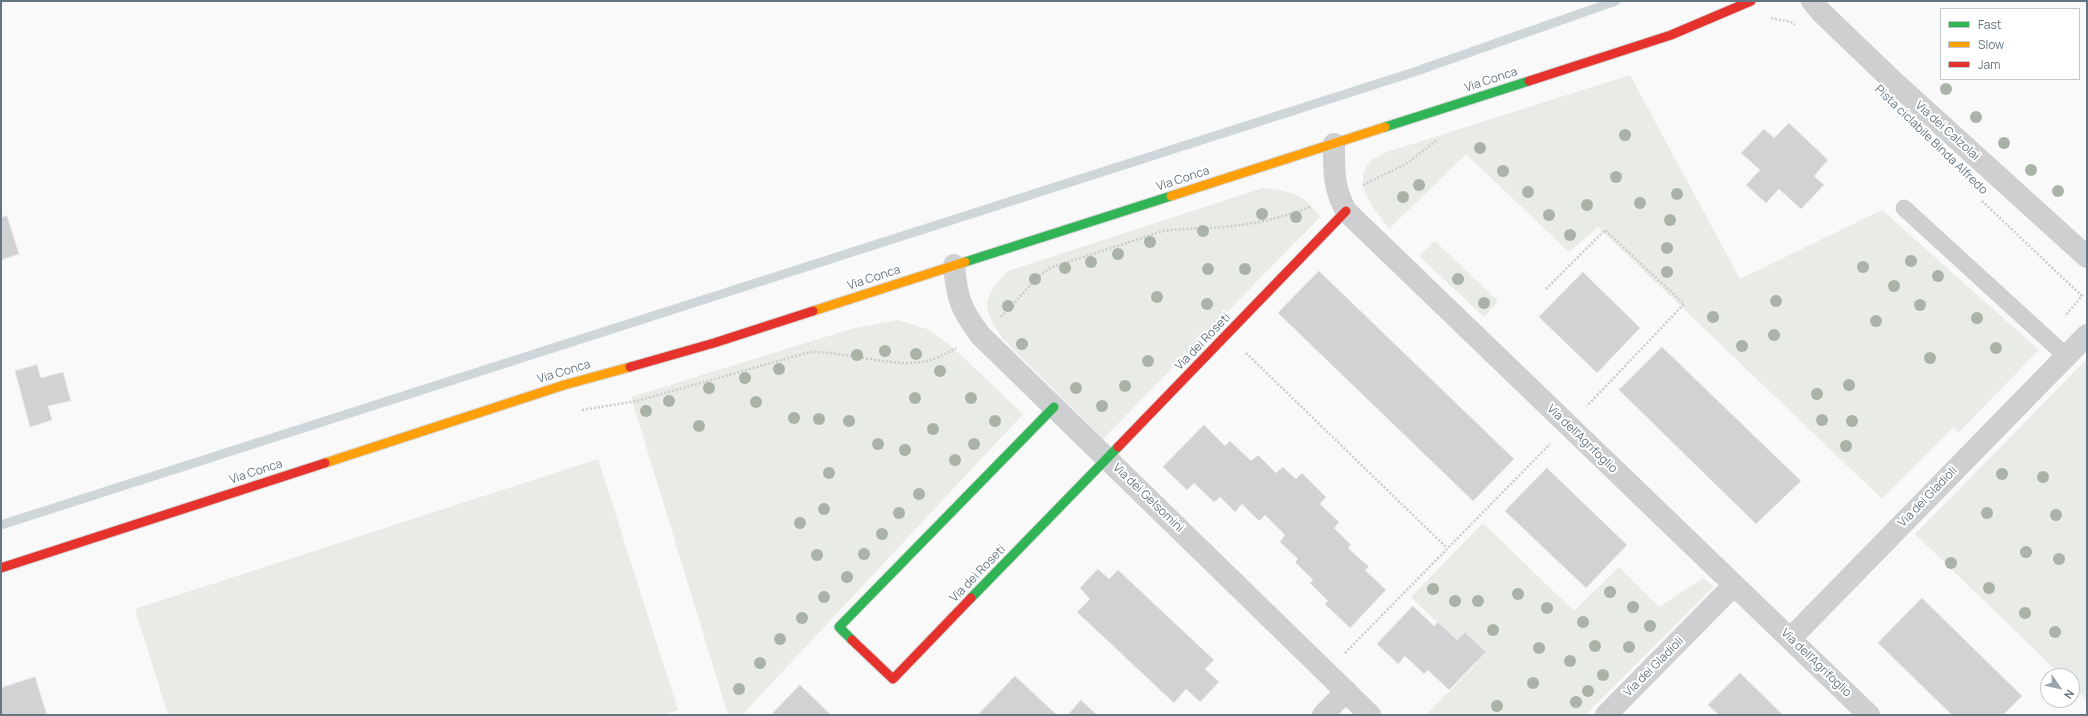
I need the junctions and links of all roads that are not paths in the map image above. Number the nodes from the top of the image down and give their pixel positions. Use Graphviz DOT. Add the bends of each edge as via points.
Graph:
graph roads {
  1 [pos="1751,1"];
  2 [pos="1812,1"];
  3 [pos="1334,144"];
  4 [pos="1342,204"];
  5 [pos="1904,208"];
  6 [pos="2087,257"];
  7 [pos="954,265"];
  8 [pos="2084,338"];
  9 [pos="2066,356"];
  10 [pos="1054,407"];
  11 [pos="1107,459"];
  12 [pos="1,568"];
  13 [pos="1734,585"];
  14 [pos="1790,639"];
  15 [pos="1346,691"];
  16 [pos="1323,715"];
  17 [pos="1370,715"];
  18 [pos="1606,715"];
  19 [pos="1869,715"];
  1 -- 3 [label="street, Via Conca" via="1671,35"];
  2 -- 6 [label="street, Via dei Calzolai" via="1894,82"];
  3 -- 4 [label="street" via="1334,180"];
  3 -- 7 [label="street, Via Conca"];
  4 -- 11 [label="street, Via dei Roseti" via="1227,334"];
  4 -- 13 [label="street, Via dell'Agrifoglio"];
  5 -- 9 [label="lane"];
  7 -- 10 [label="street, Via dei Gelsomini" via="960,305 980,335"];
  7 -- 12 [label="street, Via Conca" via="714,343 564,384"];
  8 -- 9 [label="street, Via dei Gladioli"];
  9 -- 14 [label="street, Via dei Gladioli"];
  10 -- 11 [label="street, Via dei Gelsomini"];
  10 -- 11 [label="street, Via dei Roseti" via="839,627 893,679"];
  11 -- 15 [label="street, Via dei Gelsomini"];
  13 -- 14 [label="street, Via dell'Agrifoglio"];
  13 -- 18 [label="street, Via dei Gladioli"];
  14 -- 19 [label="street, Via dell'Agrifoglio"];
  15 -- 16 [label="street"];
  15 -- 17 [label="street, Via dei Gelsomini"];
}
